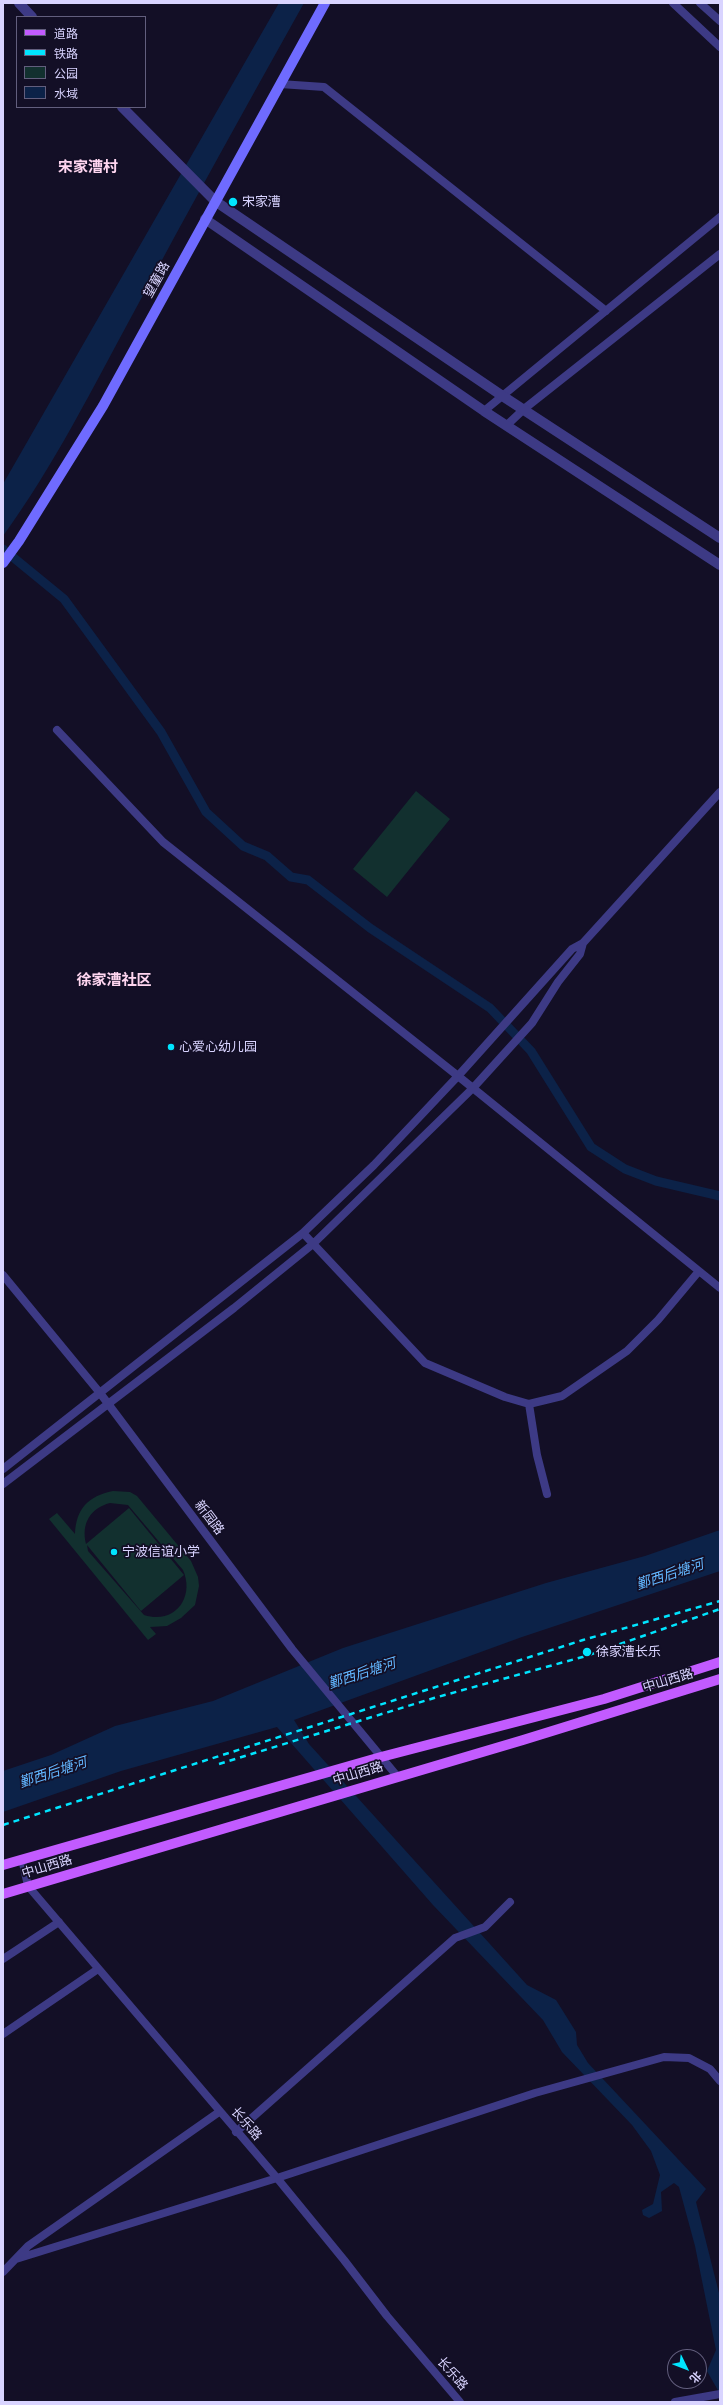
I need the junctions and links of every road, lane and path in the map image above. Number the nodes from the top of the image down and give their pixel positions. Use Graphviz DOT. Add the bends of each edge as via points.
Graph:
graph roads {
  1 [pos="18,3"];
  2 [pos="325,3"];
  3 [pos="673,3"];
  4 [pos="700,3"];
  5 [pos="31,16"];
  6 [pos="720,21"];
  7 [pos="720,47"];
  8 [pos="280,84"];
  9 [pos="123,108"];
  10 [pos="215,201"];
  11 [pos="720,217"];
  12 [pos="205,219"];
  13 [pos="720,254"];
  14 [pos="606,311"];
  15 [pos="501,395"];
  16 [pos="524,409"];
  17 [pos="484,411"];
  18 [pos="507,425"];
  19 [pos="720,538"];
  20 [pos="3,563"];
  21 [pos="720,565"];
  22 [pos="57,730"];
  23 [pos="720,792"];
  24 [pos="583,943"];
  25 [pos="458,1076"];
  26 [pos="473,1088"];
  27 [pos="303,1233"];
  28 [pos="313,1244"];
  29 [pos="699,1271"];
  30 [pos="3,1275"];
  31 [pos="720,1288"];
  32 [pos="100,1393"];
  33 [pos="529,1404"];
  34 [pos="108,1405"];
  35 [pos="3,1469"];
  36 [pos="3,1484"];
  37 [pos="547,1494"];
  38 [pos="720,1662"];
  39 [pos="720,1679"];
  40 [pos="382,1757"];
  41 [pos="397,1776"];
  42 [pos="22,1859"];
  43 [pos="3,1865"];
  44 [pos="28,1886"];
  45 [pos="3,1894"];
  46 [pos="510,1902"];
  47 [pos="59,1922"];
  48 [pos="3,1959"];
  49 [pos="98,1969"];
  50 [pos="3,2034"];
  51 [pos="720,2081"];
  52 [pos="219,2112"];
  53 [pos="236,2132"];
  54 [pos="277,2178"];
  55 [pos="16,2259"];
  56 [pos="3,2272"];
  57 [pos="716,2394"];
  58 [pos="460,2402"];
  59 [pos="675,2402"];
  1 -- 5 [label="street"];
  2 -- 8 [label="main road, 望童路"];
  3 -- 7 [label="street"];
  4 -- 6 [label="street"];
  8 -- 10 [label="main road, 望童路"];
  8 -- 14 [label="street" via="324,87"];
  9 -- 10 [label="street"];
  10 -- 12 [label="main road, 望童路"];
  10 -- 15 [label="street"];
  11 -- 14 [label="street"];
  12 -- 17 [label="street"];
  12 -- 20 [label="main road, 望童路" via="103,406"];
  13 -- 16 [label="street"];
  14 -- 15 [label="street"];
  15 -- 16 [label="street"];
  15 -- 17 [label="street"];
  16 -- 18 [label="street"];
  16 -- 19 [label="street"];
  17 -- 18 [label="street"];
  18 -- 21 [label="street"];
  22 -- 25 [label="street" via="163,842"];
  23 -- 24 [label="street"];
  24 -- 25 [label="street" via="572,949"];
  24 -- 26 [label="street" via="580,954 558,982 532,1023"];
  25 -- 26 [label="street"];
  25 -- 27 [label="street" via="374,1165"];
  26 -- 28 [label="street"];
  26 -- 29 [label="street"];
  27 -- 28 [label="street"];
  27 -- 32 [label="street"];
  28 -- 33 [label="street" via="425,1363 505,1397"];
  28 -- 34 [label="street"];
  29 -- 31 [label="street"];
  29 -- 33 [label="street" via="658,1320 627,1350 562,1396"];
  30 -- 32 [label="street, 新园路"];
  32 -- 34 [label="street, 新园路"];
  32 -- 35 [label="street"];
  33 -- 37 [label="street" via="537,1455"];
  34 -- 36 [label="street"];
  34 -- 40 [label="street, 新园路" via="292,1649"];
  38 -- 40 [label="main road, 中山西路" via="604,1699"];
  39 -- 41 [label="main road, 中山西路"];
  40 -- 41 [label="street, 新园路"];
  40 -- 42 [label="main road, 中山西路"];
  41 -- 44 [label="main road, 中山西路"];
  42 -- 43 [label="main road, 中山西路"];
  42 -- 44 [label="street, 长乐路"];
  44 -- 45 [label="main road, 中山西路"];
  44 -- 47 [label="street, 长乐路"];
  46 -- 53 [label="street" via="485,1927 455,1938"];
  47 -- 48 [label="street"];
  47 -- 49 [label="street, 长乐路"];
  49 -- 50 [label="street"];
  49 -- 52 [label="street, 长乐路"];
  51 -- 54 [label="street" via="710,2069 689,2058 664,2057 574,2082"];
  52 -- 53 [label="street, 长乐路"];
  52 -- 55 [label="street" via="28,2246"];
  53 -- 54 [label="street, 长乐路"];
  54 -- 55 [label="street"];
  54 -- 58 [label="street, 长乐路" via="387,2316"];
  55 -- 56 [label="street"];
  57 -- 59 [label="street"];
}
